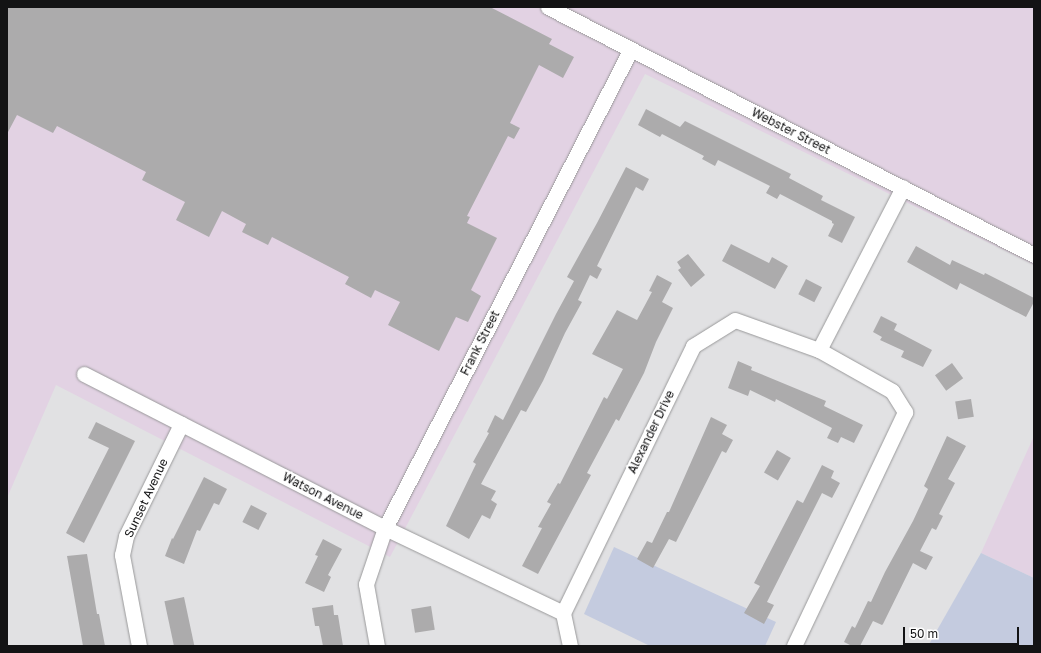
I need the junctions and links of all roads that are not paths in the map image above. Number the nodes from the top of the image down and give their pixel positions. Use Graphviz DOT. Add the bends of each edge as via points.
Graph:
graph roads {
  1 [pos="548,7"];
  2 [pos="631,49"];
  3 [pos="903,187"];
  4 [pos="1034,255"];
  5 [pos="818,350"];
  6 [pos="84,374"];
  7 [pos="182,424"];
  8 [pos="385,528"];
  9 [pos="563,613"];
  10 [pos="138,646"];
  11 [pos="377,646"];
  12 [pos="570,646"];
  13 [pos="794,646"];
  1 -- 2 [label="street, Webster Street"];
  2 -- 3 [label="street, Webster Street"];
  2 -- 8 [label="street, Frank Street"];
  3 -- 4 [label="street, Webster Street"];
  3 -- 5 [label="street"];
  5 -- 9 [label="street, Alexander Drive" via="735,320 693,346"];
  5 -- 13 [label="street, Alexander Drive" via="892,391 905,412"];
  6 -- 7 [label="street, Watson Avenue"];
  7 -- 8 [label="street, Watson Avenue"];
  7 -- 10 [label="street, Sunset Avenue" via="126,536 122,555"];
  8 -- 9 [label="street, Watson Avenue"];
  8 -- 11 [label="street, Frank Street" via="366,584"];
  9 -- 12 [label="street"];
}
